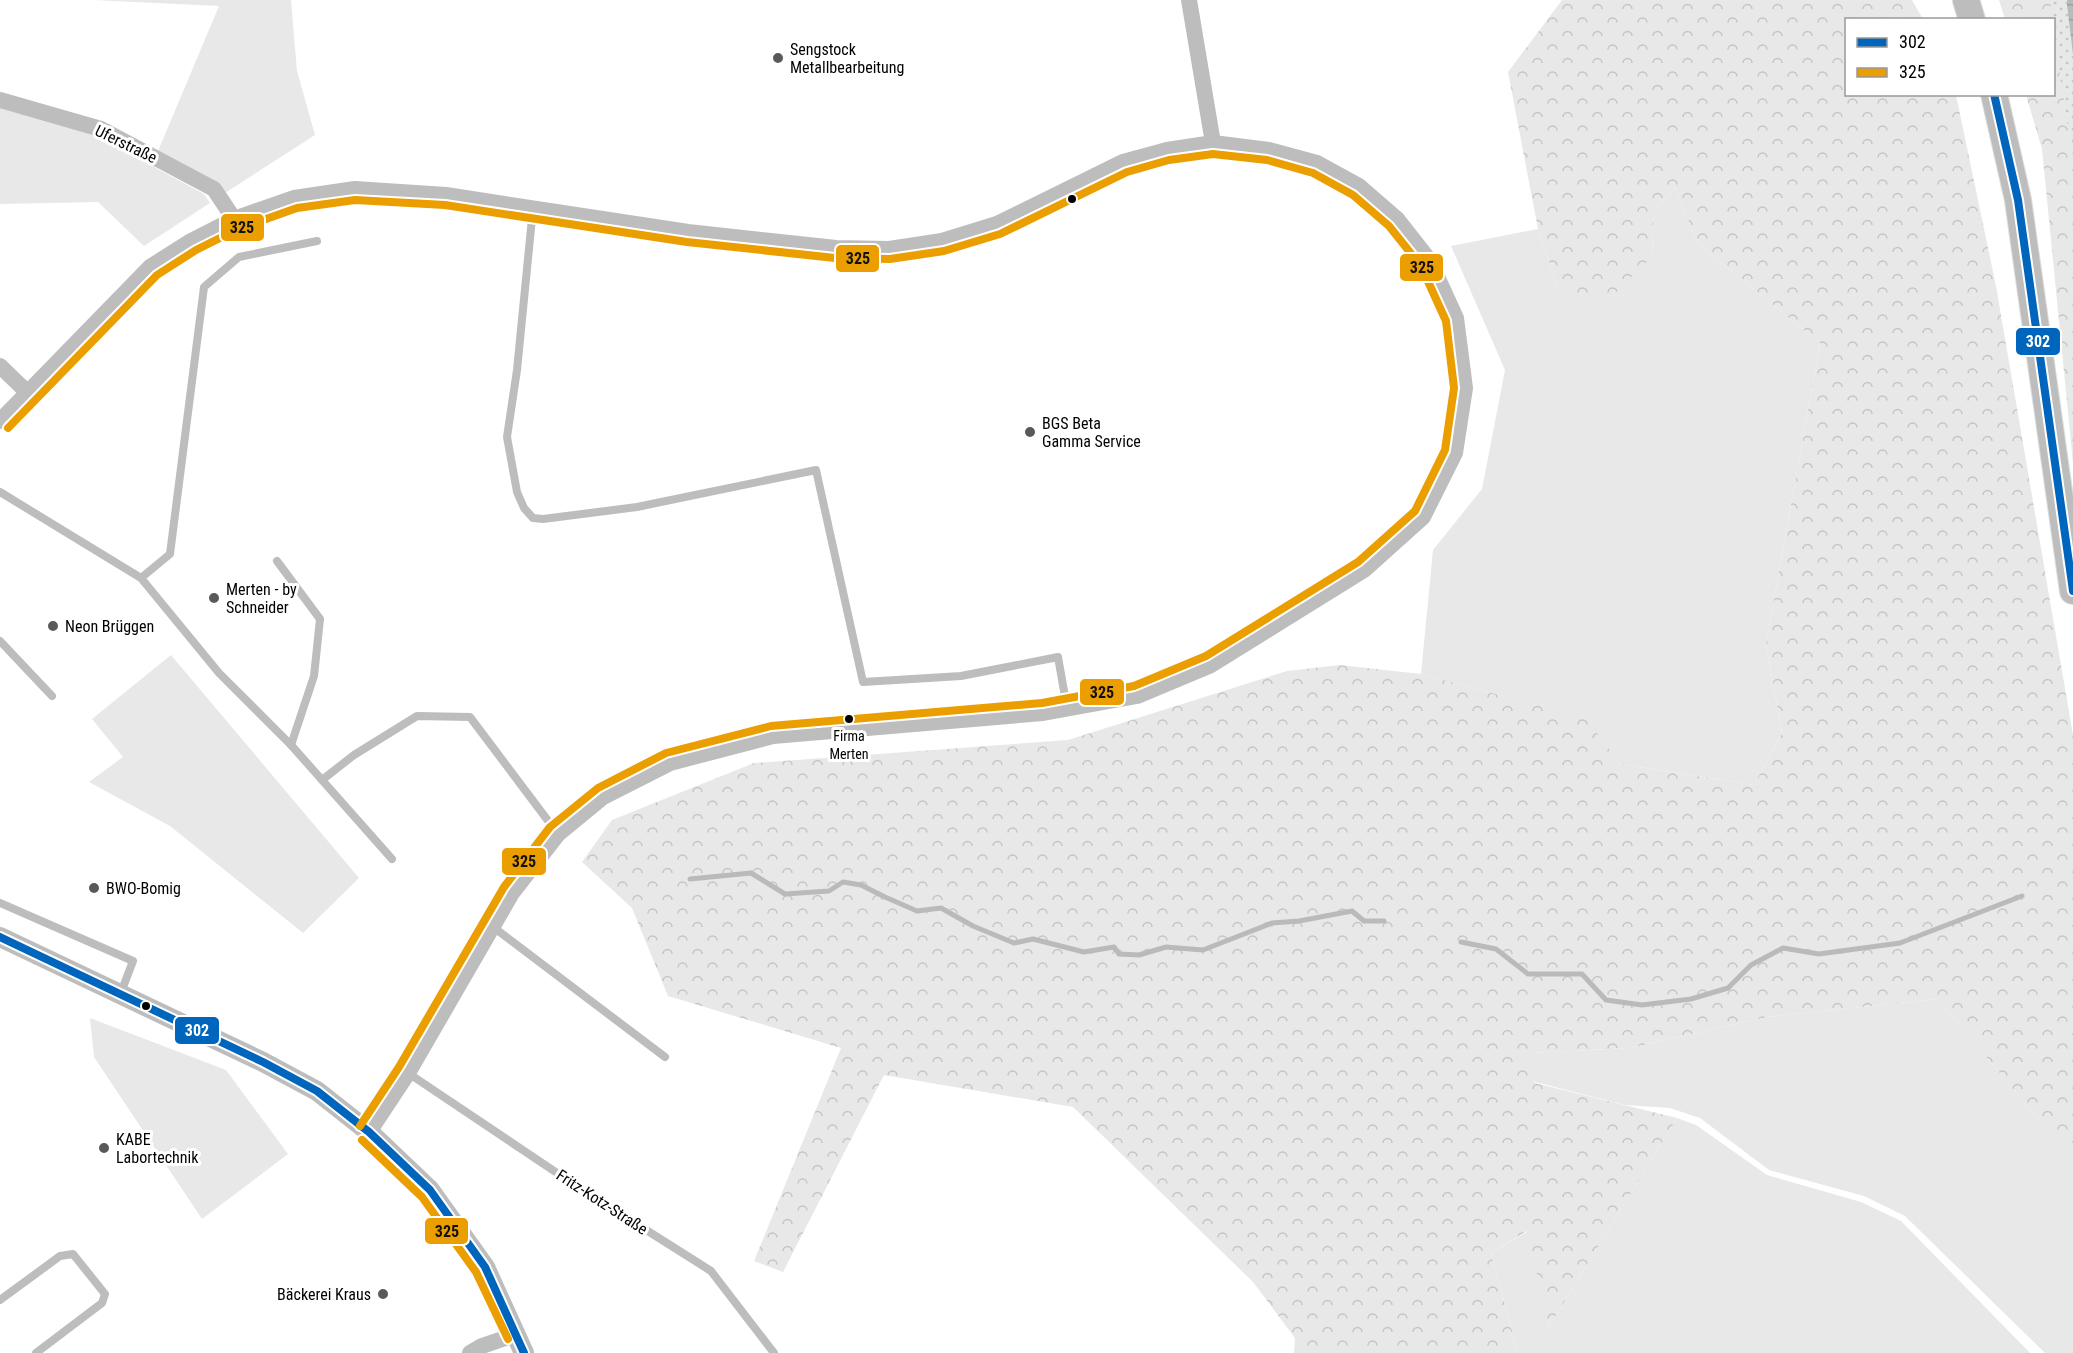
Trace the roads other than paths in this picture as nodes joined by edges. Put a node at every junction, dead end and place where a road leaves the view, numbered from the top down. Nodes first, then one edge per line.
1 (1189, 0) edge
2 (1966, 0) edge
3 (1971, 18) edge
4 (1994, 96) edge
5 (0, 100) edge
6 (1213, 143) junction
7 (533, 207) junction
8 (234, 219) junction
9 (317, 242) dead end
10 (0, 366) edge
11 (27, 392) junction
12 (0, 421) edge
13 (0, 492) edge
14 (278, 561) dead end
15 (141, 578) junction
16 (2072, 580) edge
17 (0, 641) edge
18 (52, 696) dead end
19 (1067, 708) junction
20 (291, 745) junction
21 (322, 780) junction
22 (558, 834) junction
23 (392, 859) dead end
24 (0, 903) edge
25 (493, 927) junction
26 (0, 937) edge
27 (120, 994) junction
28 (665, 1057) dead end
29 (408, 1073) junction
30 (369, 1132) junction
31 (0, 1300) edge
32 (517, 1334) junction
33 (36, 1353) edge
34 (470, 1353) edge
35 (524, 1353) edge
36 (774, 1353) edge

1 - 6 street
2 - 3 main road
4 - 16 main road
5 - 8 street, Uferstraße
6 - 7 street
6 - 19 street
7 - 8 street
7 - 19 lane
8 - 11 street
9 - 15 lane
10 - 11 street
11 - 12 street
13 - 15 lane
14 - 20 lane
15 - 20 lane
17 - 18 lane
19 - 22 street
20 - 21 lane
21 - 22 lane
21 - 23 lane
22 - 25 street
24 - 27 lane
25 - 28 lane
25 - 29 street
26 - 27 street
27 - 30 street
29 - 30 street
29 - 36 lane, Fritz-Kotz-Straße
30 - 32 street
31 - 33 lane
32 - 34 street
32 - 35 street

